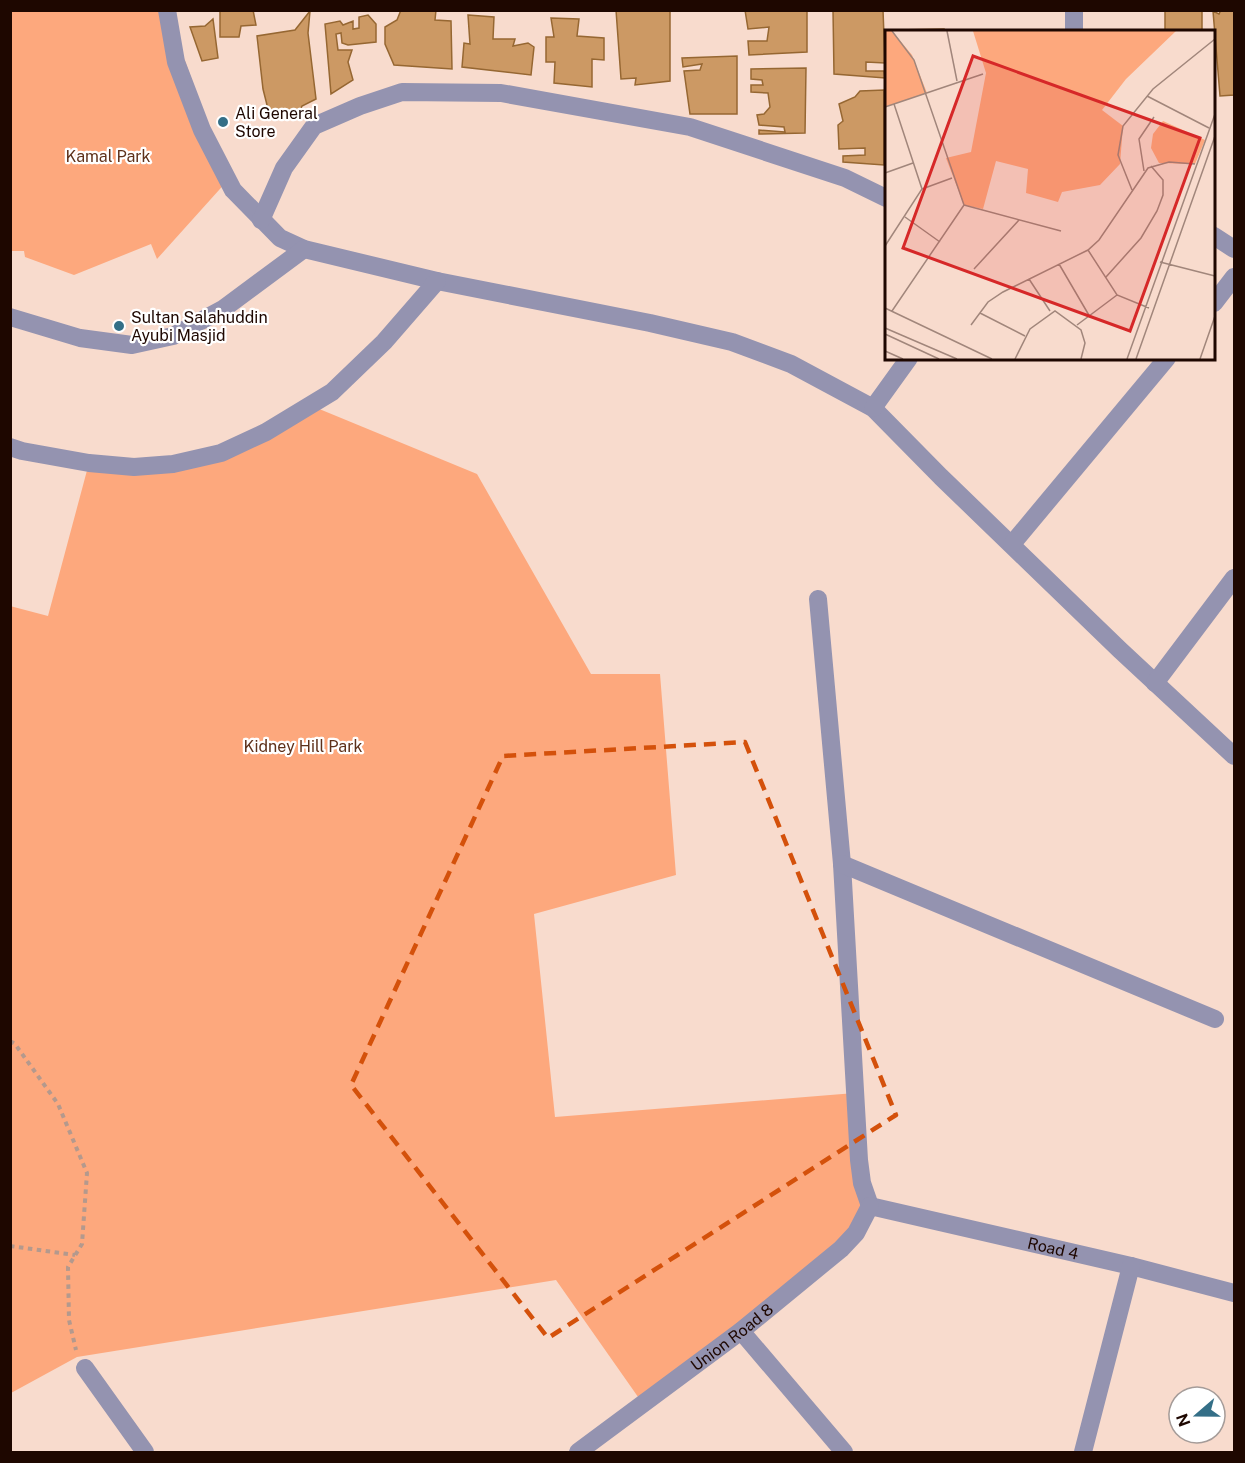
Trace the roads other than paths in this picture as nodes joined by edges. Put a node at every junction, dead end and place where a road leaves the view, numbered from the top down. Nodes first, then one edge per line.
1 (167, 10) edge
2 (1074, 10) edge
3 (1074, 30) edge
4 (885, 198) edge
5 (261, 220) junction
6 (1215, 237) edge
7 (304, 249) junction
8 (1234, 249) edge
9 (1234, 278) edge
10 (437, 281) junction
11 (1215, 302) edge
12 (10, 317) edge
13 (908, 360) edge
14 (1165, 360) edge
15 (873, 408) junction
16 (10, 447) edge
17 (1012, 544) junction
18 (1234, 578) edge
19 (818, 599) dead end
20 (1155, 683) junction
21 (1234, 756) edge
22 (842, 864) junction
23 (1215, 1019) dead end
24 (870, 1206) junction
25 (1131, 1266) junction
26 (1234, 1293) edge
27 (741, 1331) junction
28 (85, 1368) road end
29 (145, 1452) edge
30 (578, 1452) edge
31 (844, 1452) edge
32 (1083, 1452) edge

1 - 5 street
2 - 3 street
4 - 5 street
5 - 7 street
6 - 8 street
7 - 10 street
7 - 12 street
9 - 11 street
10 - 15 street
10 - 16 street
13 - 15 street
14 - 17 street
15 - 17 street
17 - 20 street
18 - 20 street
19 - 22 street
20 - 21 street
22 - 23 street
22 - 24 street
24 - 25 street, Road 4
24 - 27 street, Union Road 8
25 - 26 street, Road 4
25 - 32 street
27 - 30 street, Union Road 8
27 - 31 street
28 - 29 street

